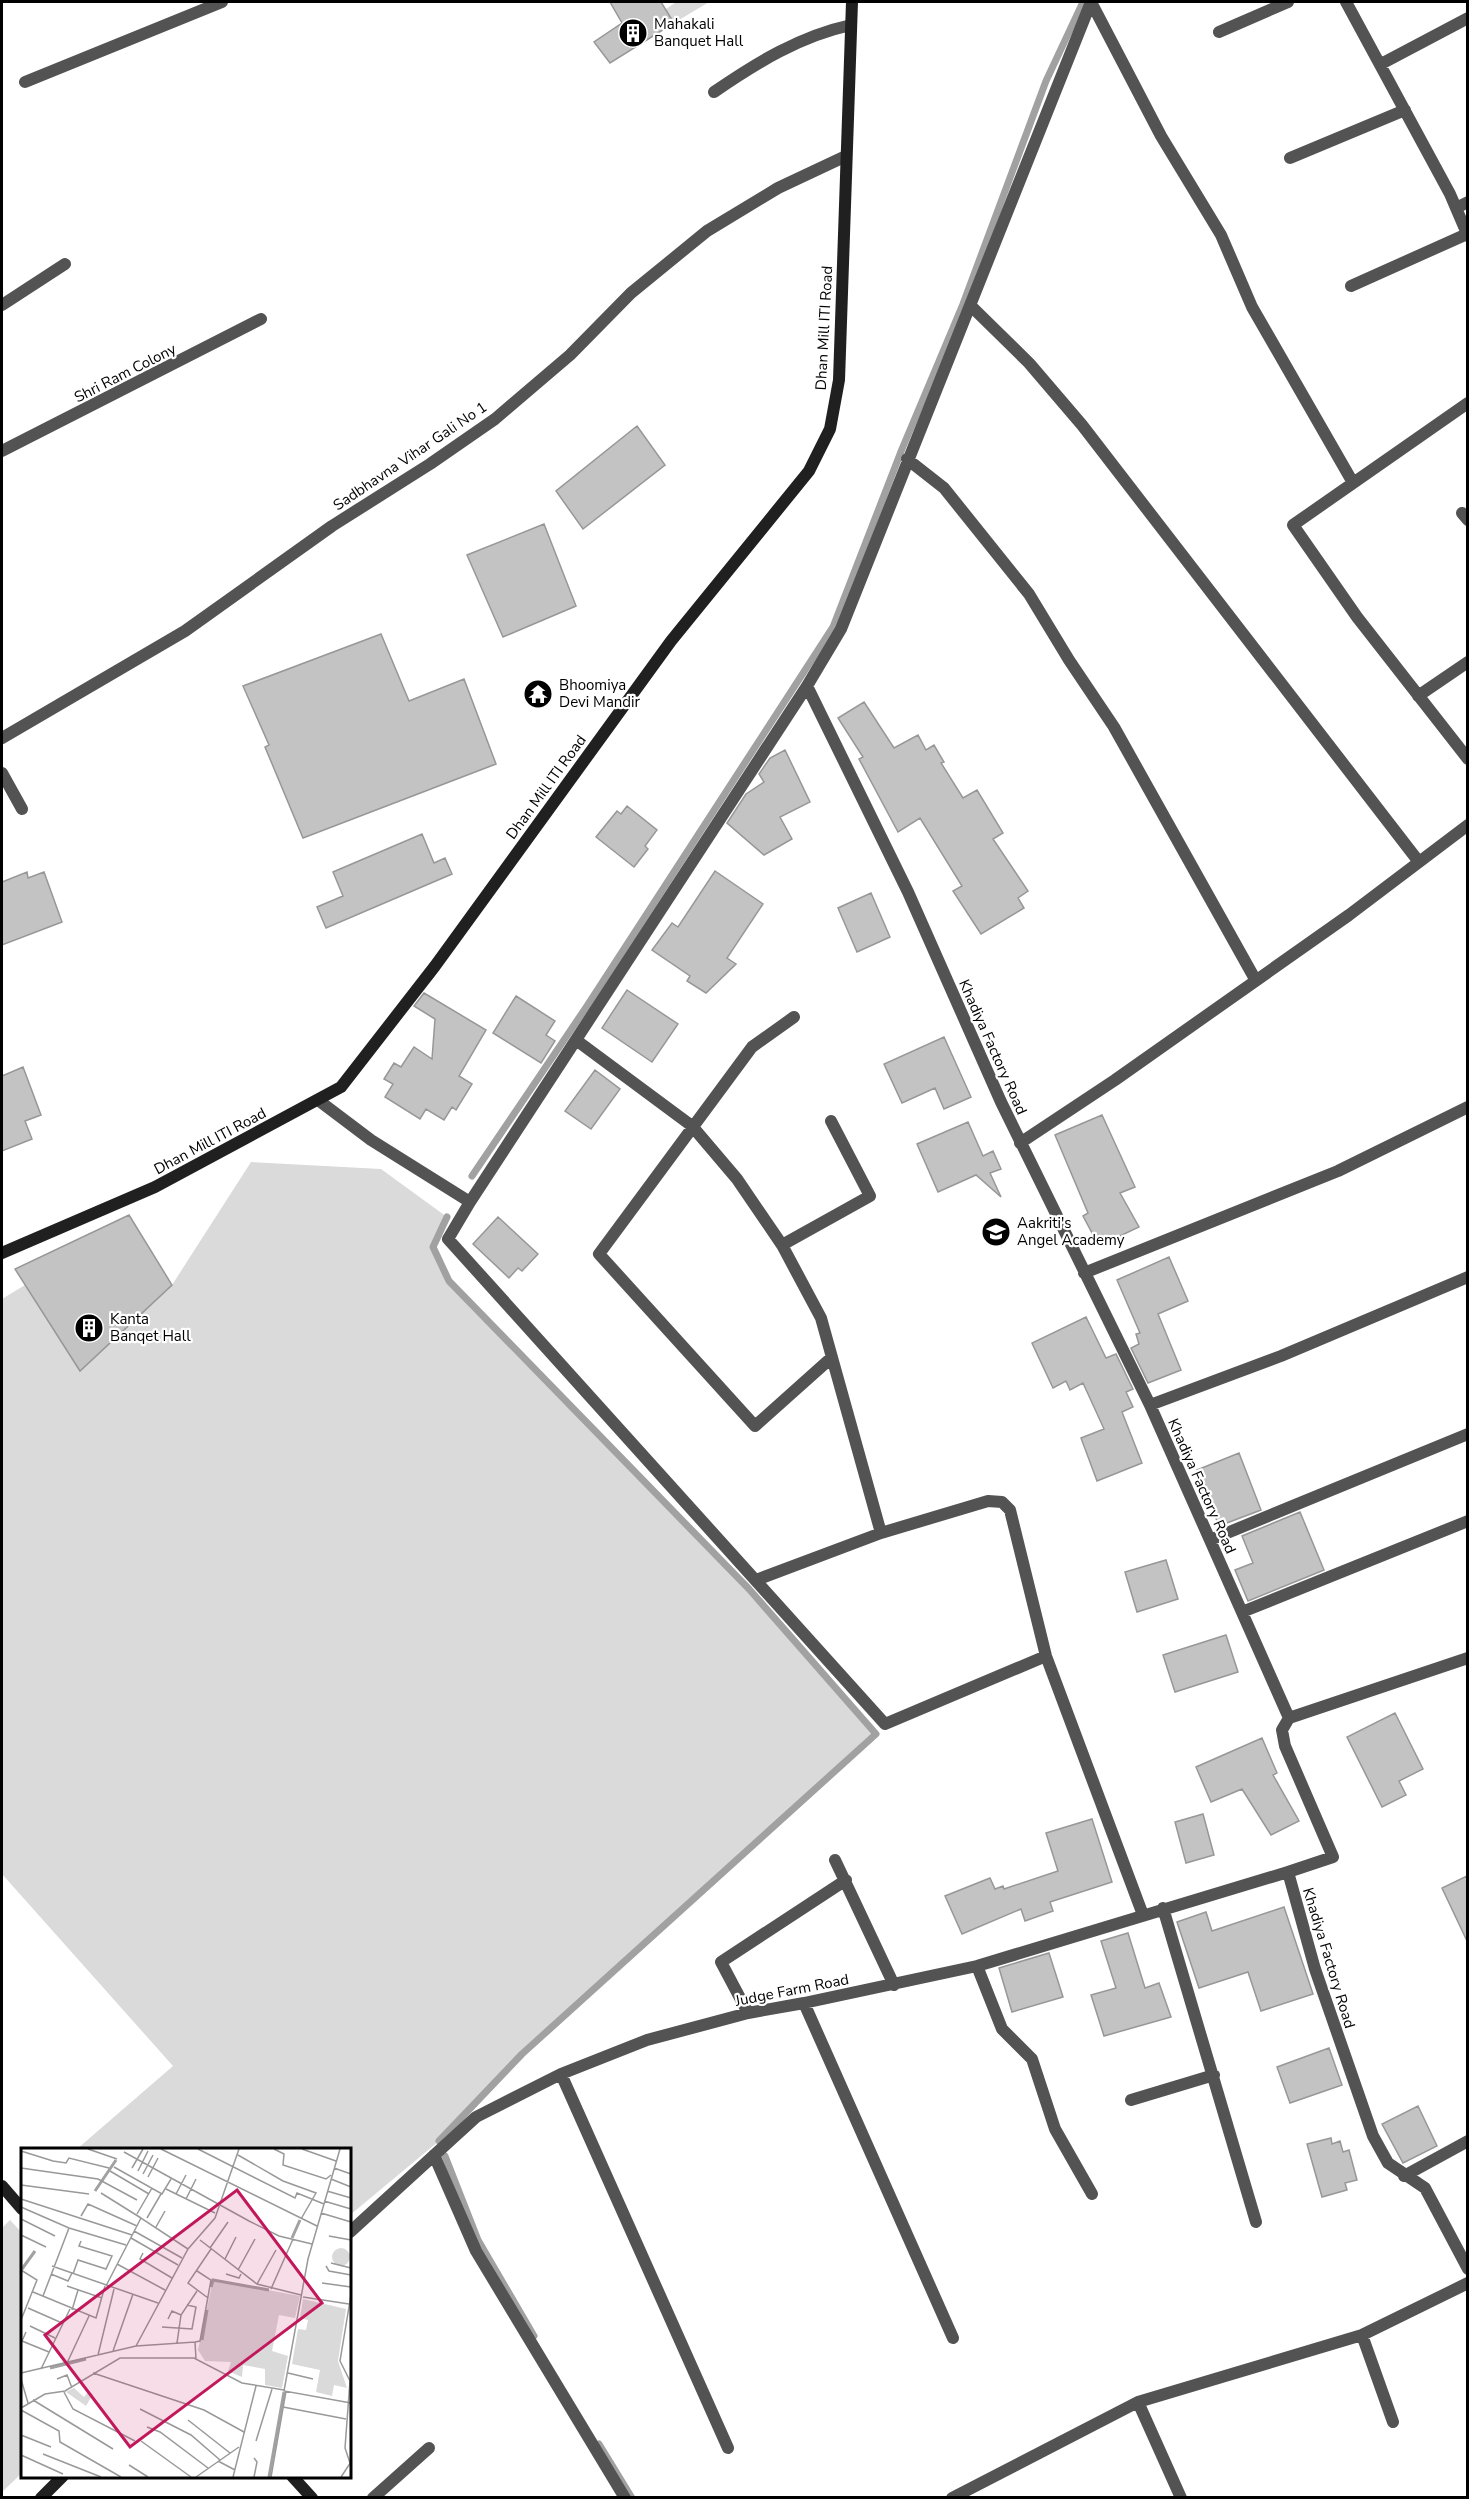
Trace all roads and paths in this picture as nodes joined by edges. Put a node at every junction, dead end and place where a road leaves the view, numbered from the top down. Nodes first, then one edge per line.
1 (222, 2) edge
2 (852, 2) edge
3 (1091, 2) edge
4 (1288, 2) edge
5 (1346, 2) edge
6 (1467, 18) edge
7 (851, 25) junction
8 (1219, 32) dead end
9 (1380, 64) junction
10 (26, 82) dead end
11 (714, 92) dead end
12 (1405, 110) junction
13 (846, 156) junction
14 (1290, 158) dead end
15 (1462, 205) edge
16 (1467, 235) edge
17 (65, 264) dead end
18 (1351, 286) dead end
19 (2, 305) edge
20 (972, 307) junction
21 (261, 319) dead end
22 (1467, 403) edge
23 (2, 451) edge
24 (907, 459) junction
25 (1352, 481) junction
26 (1467, 662) edge
27 (807, 686) junction
28 (1418, 696) junction
29 (2, 738) edge
30 (1467, 759) edge
31 (2, 773) edge
32 (22, 809) dead end
33 (1467, 825) edge
34 (1419, 862) junction
35 (1255, 980) junction
36 (794, 1017) dead end
37 (576, 1040) junction
38 (318, 1100) junction
39 (1467, 1107) edge
40 (831, 1121) dead end
41 (692, 1126) junction
42 (1020, 1143) junction
43 (470, 1202) junction
44 (782, 1245) junction
45 (2, 1252) edge
46 (1084, 1273) junction
47 (1467, 1277) edge
48 (830, 1359) junction
49 (1150, 1406) junction
50 (1467, 1434) edge
51 (1467, 1521) edge
52 (881, 1533) junction
53 (1210, 1540) junction
54 (756, 1580) junction
55 (1242, 1612) junction
56 (1046, 1656) junction
57 (1467, 1658) edge
58 (1289, 1718) junction
59 (835, 1860) dead end
60 (1288, 1872) junction
61 (846, 1881) junction
62 (1163, 1908) junction
63 (1143, 1915) junction
64 (977, 1966) junction
65 (894, 1985) junction
66 (804, 2003) junction
67 (748, 2013) junction
68 (561, 2074) junction
69 (1214, 2075) junction
70 (1131, 2100) dead end
71 (1467, 2141) edge
72 (434, 2155) junction
73 (1404, 2176) junction
74 (2, 2186) edge
75 (1092, 2194) dead end
76 (21, 2208) edge
77 (1256, 2223) dead end
78 (351, 2231) edge
79 (1467, 2269) edge
80 (1467, 2283) edge
81 (1362, 2335) junction
82 (953, 2338) dead end
83 (1138, 2402) junction
84 (1392, 2422) dead end
85 (429, 2448) dead end
86 (728, 2448) dead end
87 (61, 2478) edge
88 (294, 2478) edge
89 (41, 2498) edge
90 (312, 2498) edge
91 (373, 2498) edge
92 (625, 2498) edge
93 (952, 2498) edge
94 (1181, 2498) edge

1 - 10 street
2 - 7 street, Dhan Mill ITI Road
3 - 20 street
3 - 25 street
4 - 8 street
5 - 9 street
6 - 9 street
7 - 11 street
7 - 13 street, Dhan Mill ITI Road
9 - 12 street
12 - 14 street
12 - 15 street
13 - 29 street, Sadbhavna Vihar Gali No 1
13 - 38 street, Dhan Mill ITI Road
15 - 16 street
16 - 18 street
17 - 19 street
20 - 24 street
20 - 34 street
21 - 23 street, Shri Ram Colony
22 - 25 street
24 - 27 street
24 - 35 street
25 - 28 street
26 - 28 street
27 - 37 street
27 - 42 street, Khadiya Factory Road
28 - 30 street
31 - 32 street
33 - 34 street
34 - 35 street
35 - 42 street
36 - 41 street
37 - 41 street
37 - 43 street
38 - 43 street
38 - 45 street, Dhan Mill ITI Road
39 - 46 street
40 - 44 street
41 - 44 street
41 - 48 street
42 - 46 street, Khadiya Factory Road
43 - 54 street
44 - 48 street
46 - 49 street, Khadiya Factory Road
47 - 49 street
48 - 52 street
49 - 53 street, Khadiya Factory Road
50 - 53 street
51 - 55 street
52 - 54 street
52 - 56 street
53 - 55 street, Khadiya Factory Road
54 - 56 street
55 - 58 street, Khadiya Factory Road
56 - 63 street
57 - 58 street
58 - 60 street, Khadiya Factory Road
59 - 61 street
60 - 62 street, Judge Farm Road
60 - 73 street, Khadiya Factory Road
61 - 65 street
61 - 67 street
62 - 63 street, Judge Farm Road
62 - 69 street
63 - 64 street, Judge Farm Road
64 - 65 street, Judge Farm Road
64 - 75 street
65 - 66 street, Judge Farm Road
66 - 67 street, Judge Farm Road
66 - 82 street
67 - 68 street, Judge Farm Road
68 - 72 street, Judge Farm Road
68 - 86 street
69 - 70 street
69 - 77 street
71 - 73 street
72 - 78 street, Judge Farm Road
72 - 92 street
73 - 79 street, Khadiya Factory Road
74 - 76 street
80 - 81 street
81 - 83 street
81 - 84 street
83 - 93 street
83 - 94 street
85 - 91 street
87 - 89 street
88 - 90 street

